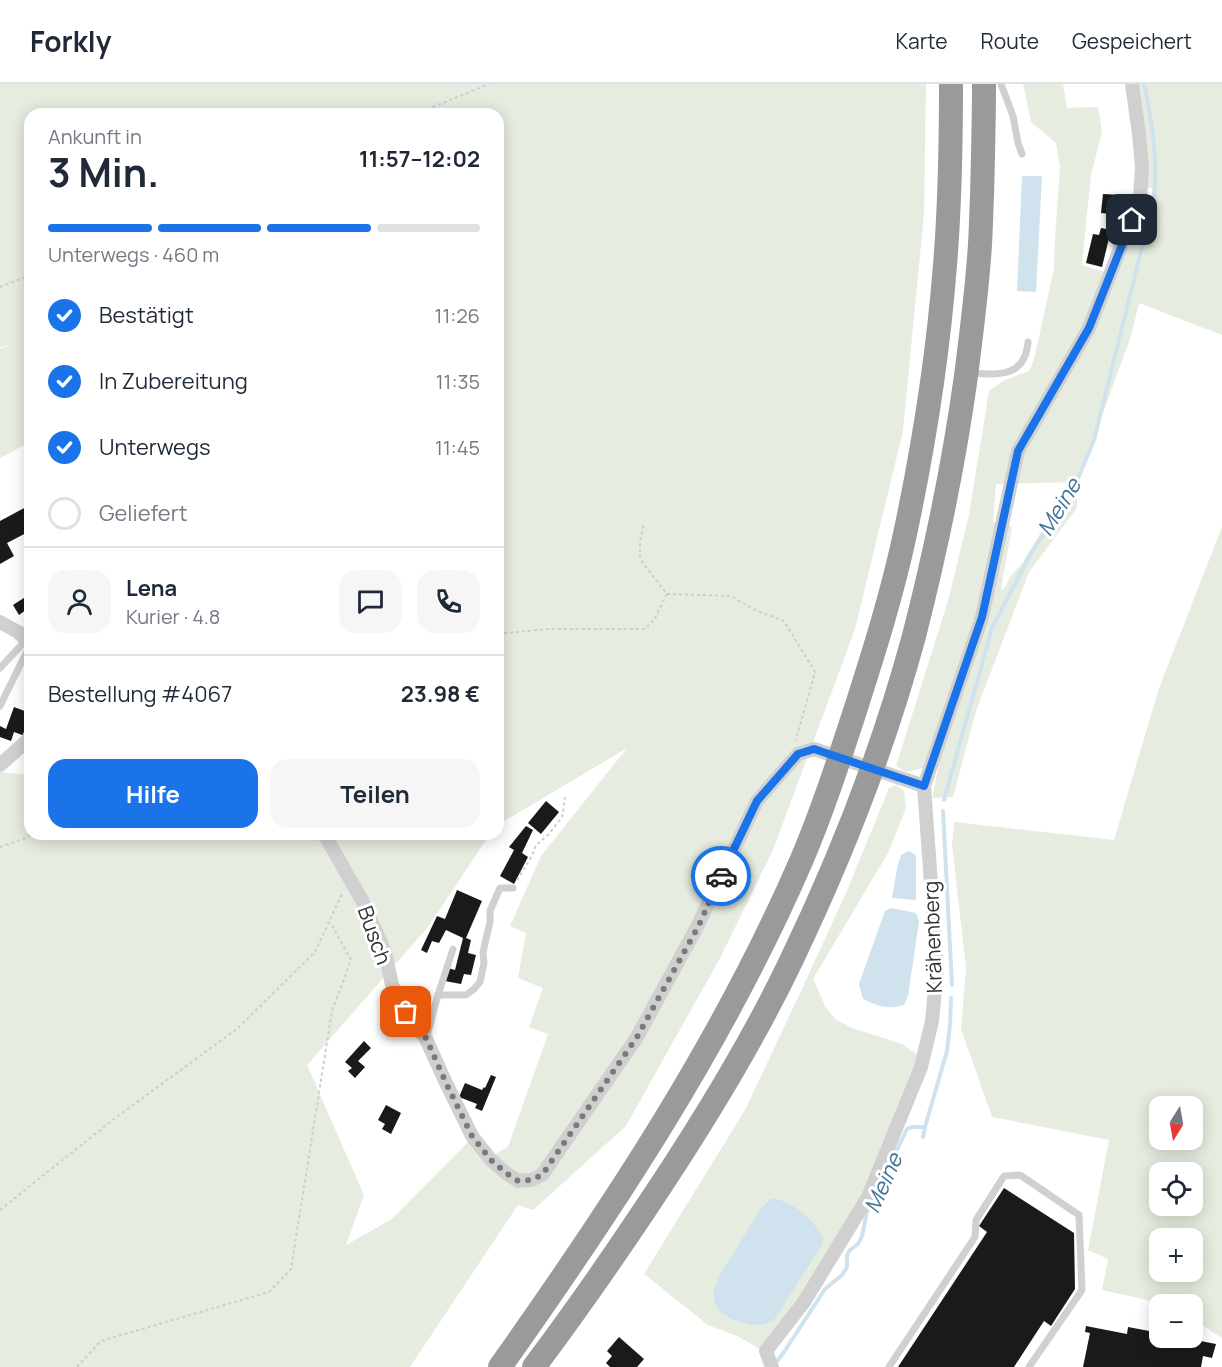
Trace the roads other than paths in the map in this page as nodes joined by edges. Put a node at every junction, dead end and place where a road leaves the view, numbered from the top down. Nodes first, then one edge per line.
1 (951, 84) edge
2 (984, 84) edge
3 (1001, 84) edge
4 (1132, 84) edge
5 (1022, 154) dead end
6 (1028, 342) dead end
7 (966, 373) junction
8 (0, 622) edge
9 (24, 637) edge
10 (24, 646) edge
11 (24, 652) edge
12 (0, 668) edge
13 (0, 706) edge
14 (24, 744) edge
15 (0, 765) edge
16 (924, 786) junction
17 (327, 840) edge
18 (513, 888) road end
19 (453, 949) dead end
20 (438, 995) junction
21 (426, 1038) junction
22 (500, 1367) edge
23 (534, 1367) edge
24 (772, 1367) edge
25 (888, 1367) edge
26 (1029, 1367) edge

1 - 22 highway
2 - 7 highway
3 - 5 lane
4 - 16 street
6 - 7 lane
7 - 23 highway
8 - 9 street
10 - 12 lane
11 - 13 lane
14 - 15 street
16 - 21 street, Busch
16 - 24 street, Krähenberg
17 - 21 street, Busch
18 - 20 lane
19 - 20 lane
20 - 21 lane
25 - 26 lane

